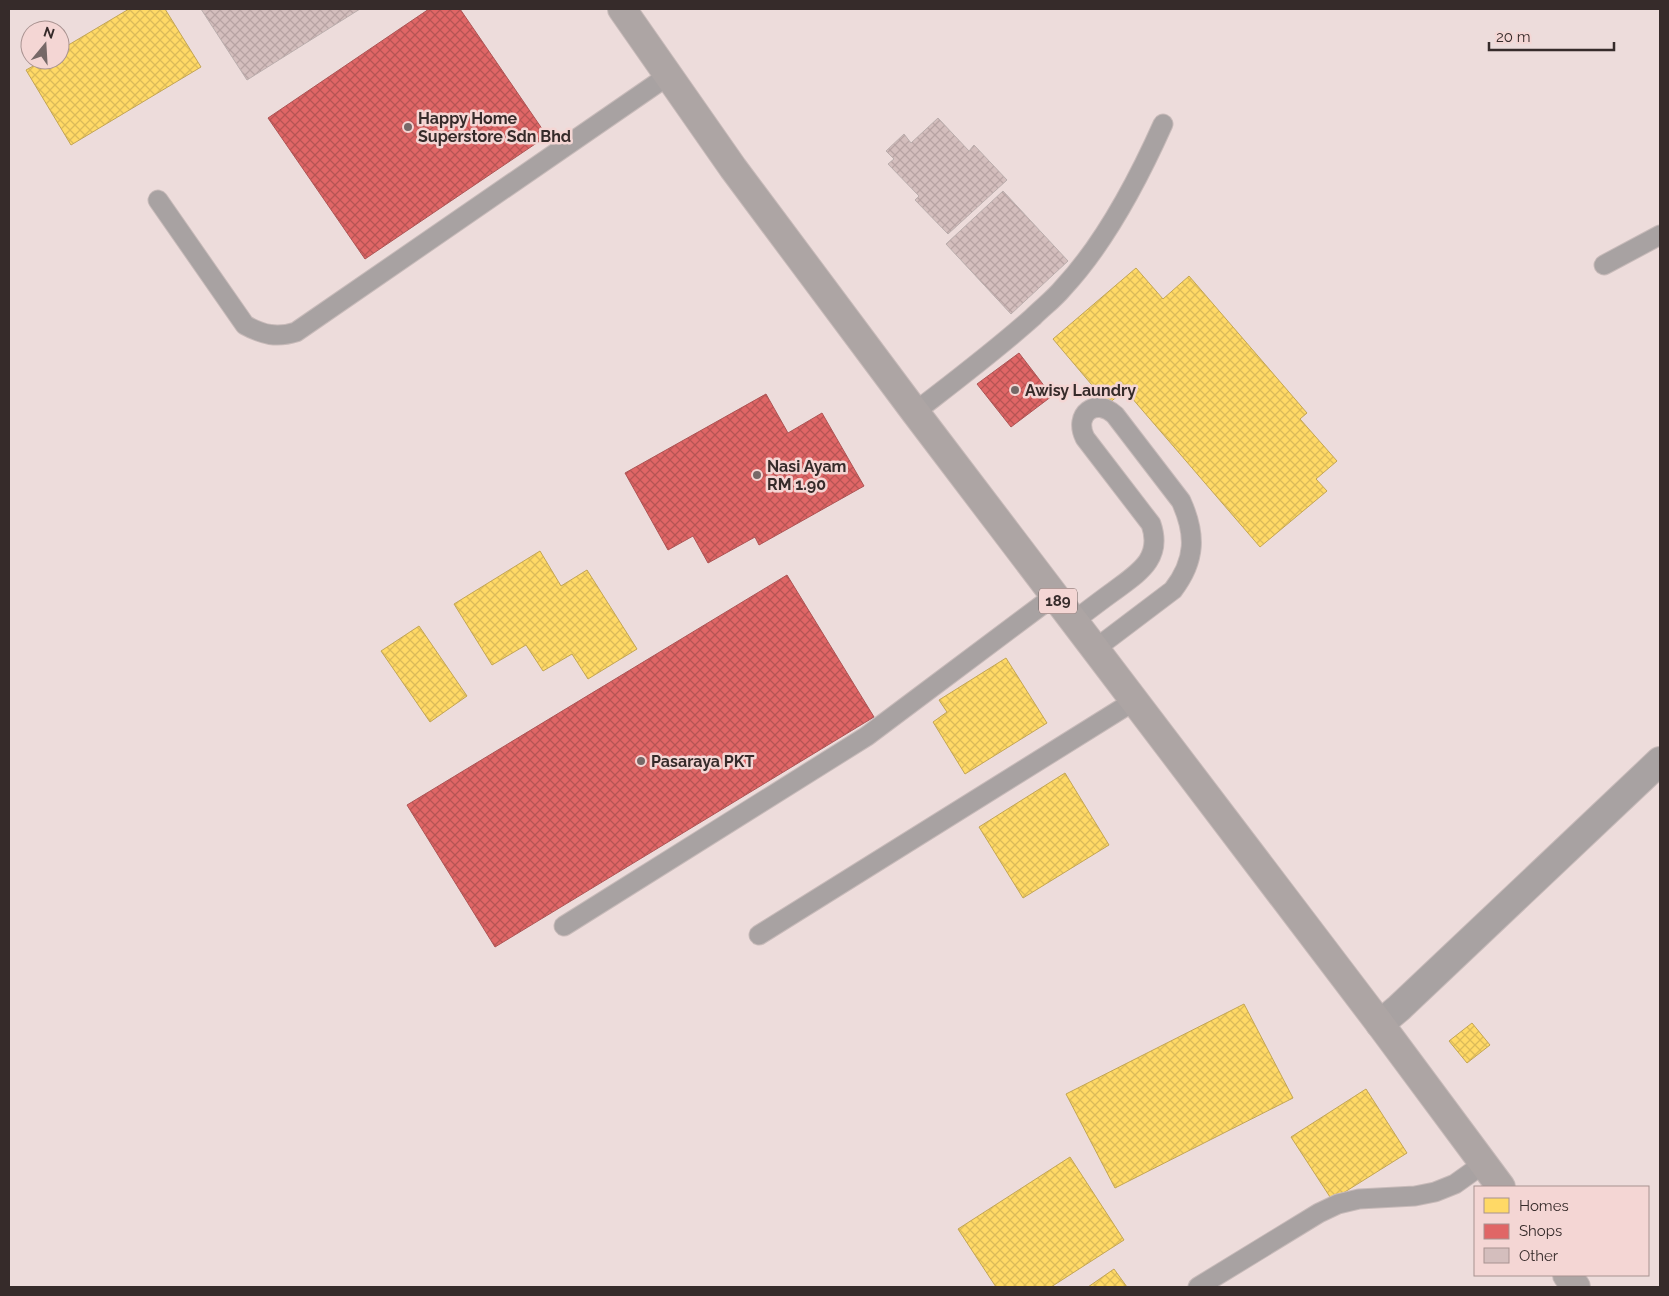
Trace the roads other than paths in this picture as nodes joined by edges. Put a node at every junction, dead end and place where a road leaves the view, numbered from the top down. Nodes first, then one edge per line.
1 (622, 9) edge
2 (669, 75) junction
3 (1163, 124) dead end
4 (158, 200) dead end
5 (1660, 235) edge
6 (1604, 265) dead end
7 (915, 412) junction
8 (1054, 596) junction
9 (1074, 621) junction
10 (1095, 649) junction
11 (1134, 701) junction
12 (1660, 761) edge
13 (564, 926) dead end
14 (759, 935) dead end
15 (1380, 1024) junction
16 (1483, 1164) junction
17 (1500, 1186) edge
18 (1567, 1276) edge
19 (1198, 1287) edge
20 (1576, 1287) edge

1 - 2 main road, 189
2 - 4 lane
2 - 7 main road, 189
3 - 7 lane
5 - 6 lane
7 - 8 main road, 189
8 - 9 main road, 189
8 - 13 lane
9 - 10 main road, 189
9 - 10 lane
10 - 11 main road, 189
11 - 14 lane
11 - 15 main road, 189
12 - 15 street
15 - 16 main road, 189
16 - 17 main road, 189
16 - 19 lane
18 - 20 main road

